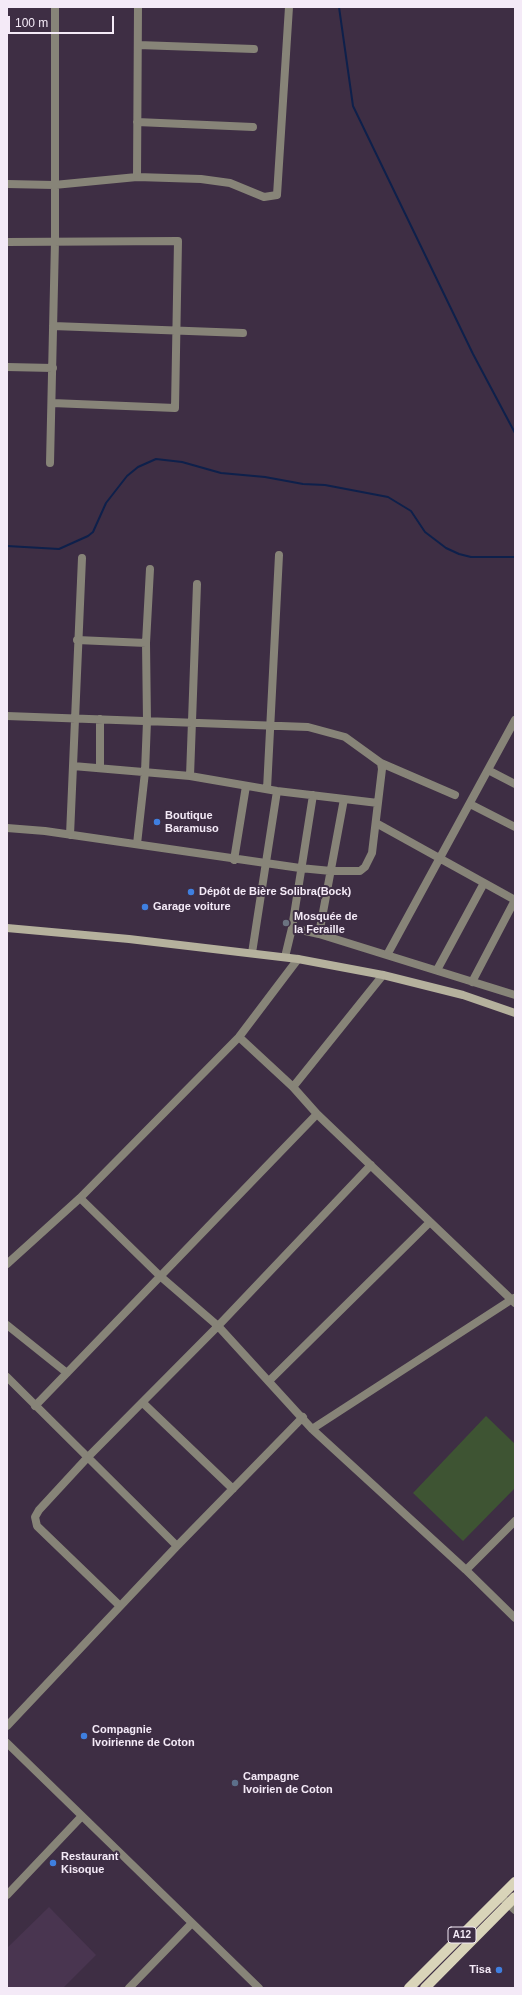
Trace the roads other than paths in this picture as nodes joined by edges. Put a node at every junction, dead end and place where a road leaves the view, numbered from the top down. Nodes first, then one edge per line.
1 (55, 7) edge
2 (138, 7) edge
3 (282, 7) edge
4 (289, 7) edge
5 (138, 45) junction
6 (254, 49) dead end
7 (138, 122) junction
8 (253, 127) dead end
9 (137, 178) junction
10 (7, 184) edge
11 (54, 185) junction
12 (54, 241) junction
13 (7, 242) edge
14 (54, 326) junction
15 (177, 332) junction
16 (243, 333) dead end
17 (7, 367) edge
18 (53, 368) junction
19 (52, 403) junction
20 (50, 463) dead end
21 (279, 554) dead end
22 (82, 558) dead end
23 (150, 569) dead end
24 (197, 584) dead end
25 (77, 640) junction
26 (146, 642) junction
27 (7, 716) edge
28 (74, 718) junction
29 (100, 719) junction
30 (515, 720) edge
31 (147, 721) junction
32 (193, 722) junction
33 (269, 724) junction
34 (381, 763) junction
35 (73, 766) junction
36 (100, 767) junction
37 (488, 770) junction
38 (145, 772) junction
39 (190, 776) junction
40 (515, 784) edge
41 (246, 786) junction
42 (267, 789) junction
43 (277, 791) junction
44 (455, 794) dead end
45 (313, 795) junction
46 (344, 799) junction
47 (378, 803) junction
48 (470, 804) junction
49 (376, 823) junction
50 (515, 827) edge
51 (7, 828) edge
52 (70, 835) junction
53 (138, 844) junction
54 (440, 859) junction
55 (234, 860) junction
56 (267, 863) junction
57 (300, 868) junction
58 (331, 871) junction
59 (484, 883) junction
60 (515, 900) edge
61 (7, 928) edge
62 (292, 928) junction
63 (319, 934) junction
64 (252, 953) junction
65 (387, 955) junction
66 (285, 957) junction
67 (298, 959) junction
68 (437, 970) junction
69 (383, 975) junction
70 (472, 982) junction
71 (515, 996) edge
72 (515, 1013) edge
73 (239, 1037) junction
74 (293, 1087) junction
75 (317, 1114) junction
76 (371, 1165) junction
77 (80, 1198) junction
78 (430, 1222) junction
79 (7, 1264) edge
80 (160, 1276) junction
81 (514, 1300) edge
82 (7, 1324) edge
83 (218, 1326) junction
84 (67, 1373) junction
85 (7, 1378) edge
86 (270, 1381) junction
87 (143, 1403) junction
88 (35, 1406) junction
89 (303, 1417) junction
90 (312, 1428) junction
91 (87, 1458) junction
92 (233, 1489) junction
93 (515, 1521) edge
94 (177, 1546) junction
95 (466, 1570) junction
96 (120, 1606) junction
97 (515, 1618) edge
98 (7, 1726) edge
99 (7, 1743) edge
100 (81, 1817) junction
101 (515, 1882) edge
102 (7, 1895) edge
103 (500, 1896) junction
104 (513, 1904) edge
105 (192, 1923) junction
106 (129, 1988) edge
107 (259, 1988) edge
108 (409, 1988) edge
109 (425, 1988) edge

1 - 11 street
2 - 5 street
3 - 4 street
4 - 9 street
5 - 6 street
5 - 7 street
7 - 8 street
7 - 9 street
9 - 11 street
10 - 11 street
11 - 12 street
12 - 13 street
12 - 14 street
12 - 15 street
14 - 15 street
14 - 18 street
15 - 16 street
15 - 19 street
17 - 18 street
18 - 19 street
19 - 20 street
21 - 33 street
22 - 25 street
23 - 26 street
24 - 32 street
25 - 26 street
25 - 28 street
26 - 31 street
27 - 28 street
28 - 29 street
28 - 35 street
29 - 31 street
29 - 36 street
30 - 37 street
31 - 32 street
31 - 38 street
32 - 33 street
32 - 39 street
33 - 34 street
33 - 42 street
34 - 44 street
34 - 47 street
35 - 36 street
35 - 52 street
36 - 38 street
37 - 40 street
37 - 48 street
38 - 39 street
38 - 53 street
39 - 41 street
41 - 42 street
41 - 55 street
42 - 43 street
43 - 45 street
43 - 56 street
45 - 46 street
45 - 57 street
46 - 47 street
46 - 58 street
47 - 49 street
48 - 50 street
48 - 54 street
49 - 54 street
49 - 58 street
51 - 52 street
52 - 53 street
53 - 55 street
54 - 59 street
54 - 65 street
55 - 56 street
56 - 57 street
56 - 64 street
57 - 58 street
57 - 62 street
58 - 63 street
59 - 60 street
59 - 68 street
60 - 70 street
61 - 64 street
62 - 63 street
62 - 66 street
63 - 65 street
64 - 66 street
65 - 68 street
66 - 67 street
67 - 69 street
67 - 73 street
68 - 70 street
69 - 72 street
69 - 74 street
70 - 71 street
73 - 74 street
73 - 77 street
74 - 75 street
75 - 76 street
75 - 80 street
76 - 78 street
76 - 83 street
77 - 79 street
77 - 80 street
78 - 81 street
78 - 86 street
80 - 83 street
80 - 84 street
81 - 90 street
82 - 84 street
83 - 86 street
83 - 87 street
84 - 88 street
85 - 88 street
86 - 89 street
87 - 91 street
87 - 92 street
88 - 91 street
89 - 90 street
89 - 92 street
90 - 95 street
91 - 94 street
91 - 96 street
92 - 94 street
93 - 95 street
94 - 96 street
95 - 97 street
96 - 98 street
99 - 100 street
100 - 102 street
100 - 105 street
101 - 103 main road, A12
103 - 104 street
103 - 108 main road, A12
104 - 109 main road, A12
105 - 106 street
105 - 107 street

